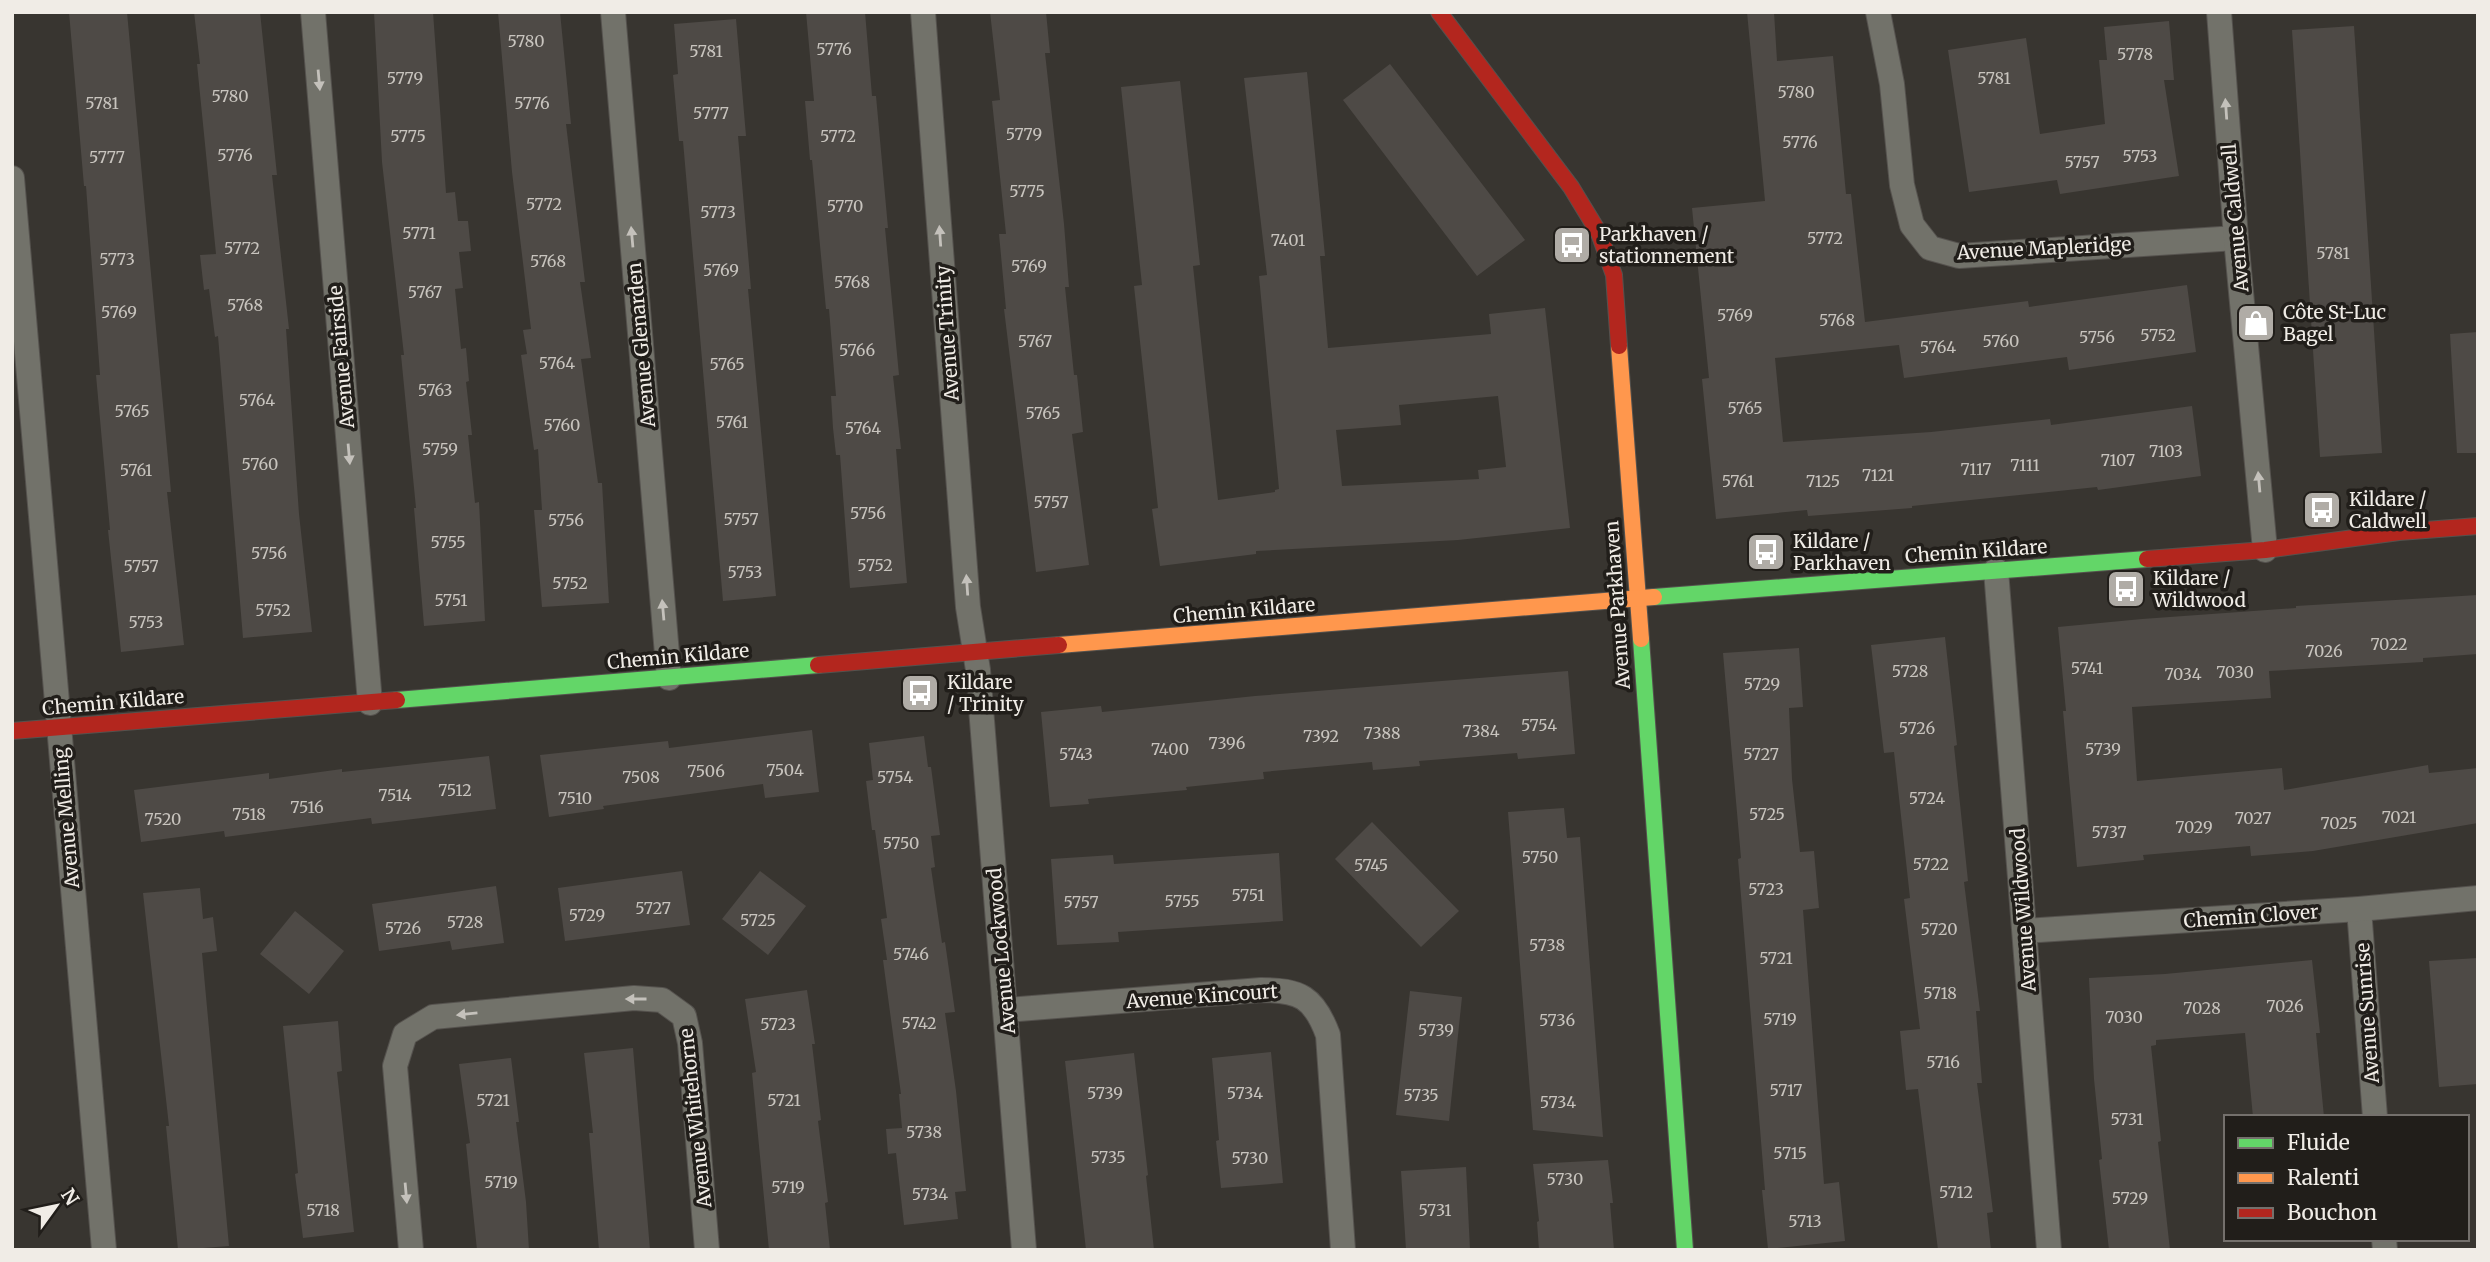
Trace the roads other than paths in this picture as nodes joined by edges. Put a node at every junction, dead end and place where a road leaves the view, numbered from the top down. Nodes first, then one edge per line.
1 (313, 12) edge
2 (613, 12) edge
3 (923, 12) edge
4 (1439, 12) edge
5 (1878, 12) edge
6 (2219, 12) edge
7 (12, 178) edge
8 (2236, 238) junction
9 (2478, 526) edge
10 (2265, 550) junction
11 (1996, 570) junction
12 (1638, 598) junction
13 (976, 653) junction
14 (669, 678) junction
15 (370, 703) junction
16 (58, 727) junction
17 (12, 731) edge
18 (2478, 898) edge
19 (2359, 909) junction
20 (2025, 931) junction
21 (1006, 1010) junction
22 (2375, 1115) edge
23 (104, 1250) edge
24 (411, 1250) edge
25 (708, 1250) edge
26 (1024, 1250) edge
27 (1343, 1250) edge
28 (1685, 1250) edge
29 (2049, 1250) edge

1 -> 15 street, Avenue Fairside
14 -> 2 street, Avenue Glenarden
13 -> 3 street, Avenue Trinity
4 - 12 street, Avenue Parkhaven
5 - 8 street, Avenue Mapleridge
8 -> 6 street, Avenue Caldwell
7 - 16 street, Avenue Melling
10 -> 8 street, Avenue Caldwell
9 - 10 street, Chemin Kildare
10 - 11 street, Chemin Kildare
11 - 12 street, Chemin Kildare
11 - 20 street, Avenue Wildwood
12 - 13 street, Chemin Kildare
12 - 28 street, Avenue Parkhaven
13 - 14 street, Chemin Kildare
13 - 21 street, Avenue Lockwood
14 - 15 street, Chemin Kildare
15 - 16 street, Chemin Kildare
16 - 17 street, Chemin Kildare
16 - 23 street, Avenue Melling
18 - 19 street, Chemin Clover
19 - 20 street, Chemin Clover
19 - 22 street, Avenue Sunrise
20 - 29 street, Avenue Wildwood
21 - 26 street, Avenue Lockwood
21 - 27 street, Avenue Kincourt
25 -> 24 street, Avenue Whitehorne

